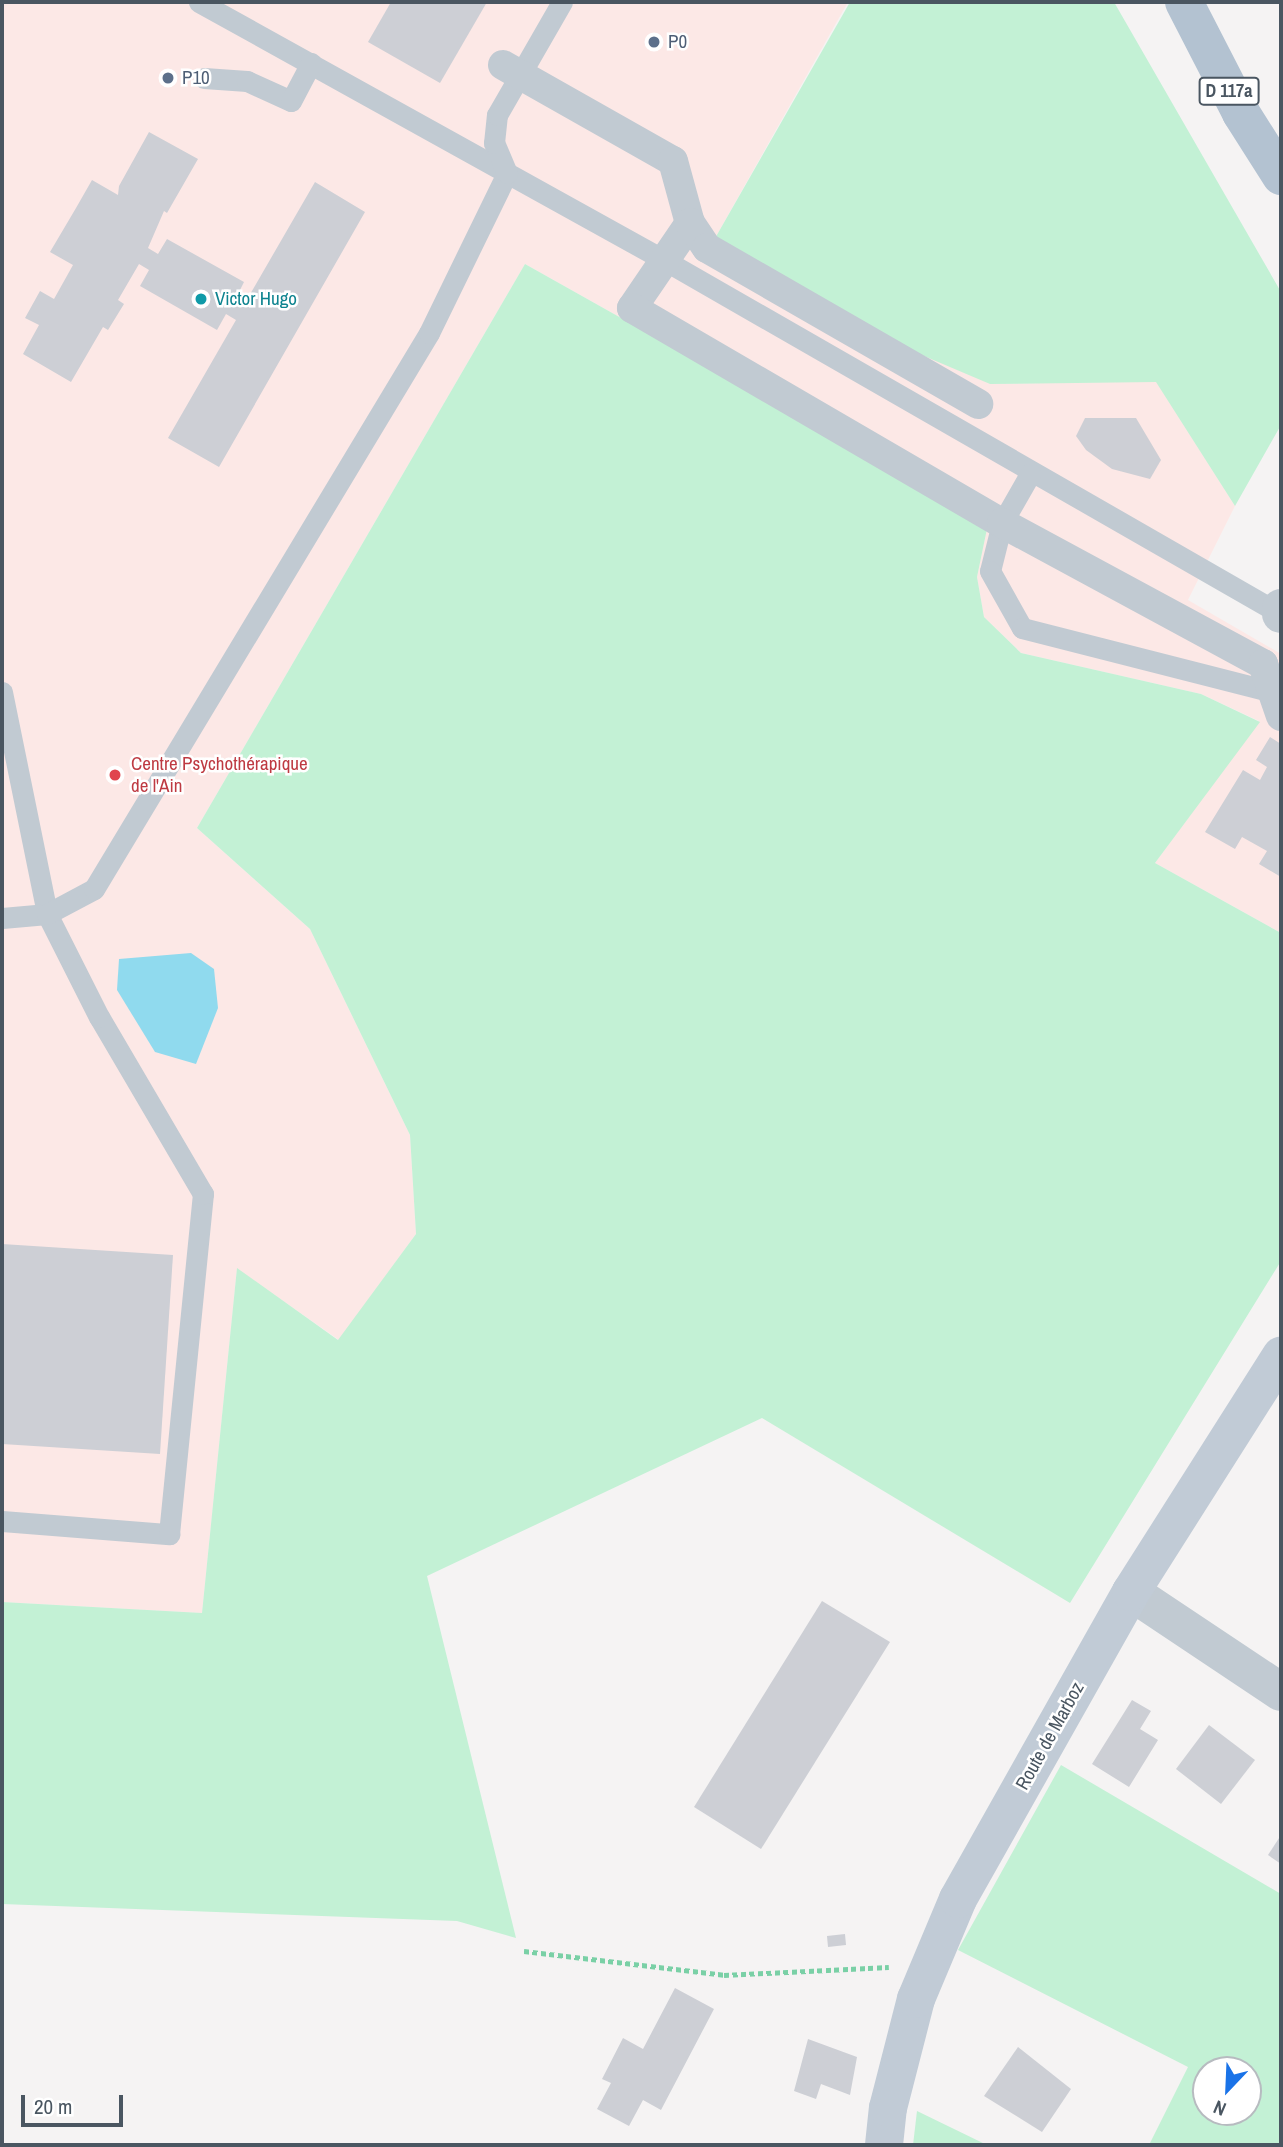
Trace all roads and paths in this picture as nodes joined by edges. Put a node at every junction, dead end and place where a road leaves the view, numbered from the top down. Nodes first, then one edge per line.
1 (200, 2) edge
2 (562, 2) edge
3 (1184, 2) edge
4 (311, 64) junction
5 (512, 69) junction
6 (204, 78) dead end
7 (507, 173) junction
8 (1281, 176) edge
9 (690, 223) junction
10 (664, 260) junction
11 (978, 404) dead end
12 (1030, 474) junction
13 (1002, 523) junction
14 (1280, 612) edge
15 (2, 692) edge
16 (1279, 701) edge
17 (47, 914) junction
18 (2, 918) edge
19 (1281, 1356) edge
20 (2, 1521) edge
21 (1131, 1592) junction
22 (1281, 1692) edge
23 (524, 1951) dead end
24 (929, 1965) junction
25 (884, 2145) edge

1 - 4 lane
2 - 5 lane
3 - 8 main road, D 117a
4 - 6 lane
4 - 7 lane
5 - 7 lane
5 - 9 street
7 - 10 lane
7 - 17 lane
9 - 10 street
9 - 11 street
10 - 12 lane
10 - 13 street
12 - 13 lane
12 - 14 lane
13 - 16 street
13 - 16 lane
15 - 17 lane
17 - 18 lane
17 - 20 lane
19 - 21 main road, Route de Marboz
21 - 22 street
21 - 24 main road, Route de Marboz
23 - 24 path
24 - 25 main road, Route de Marboz

